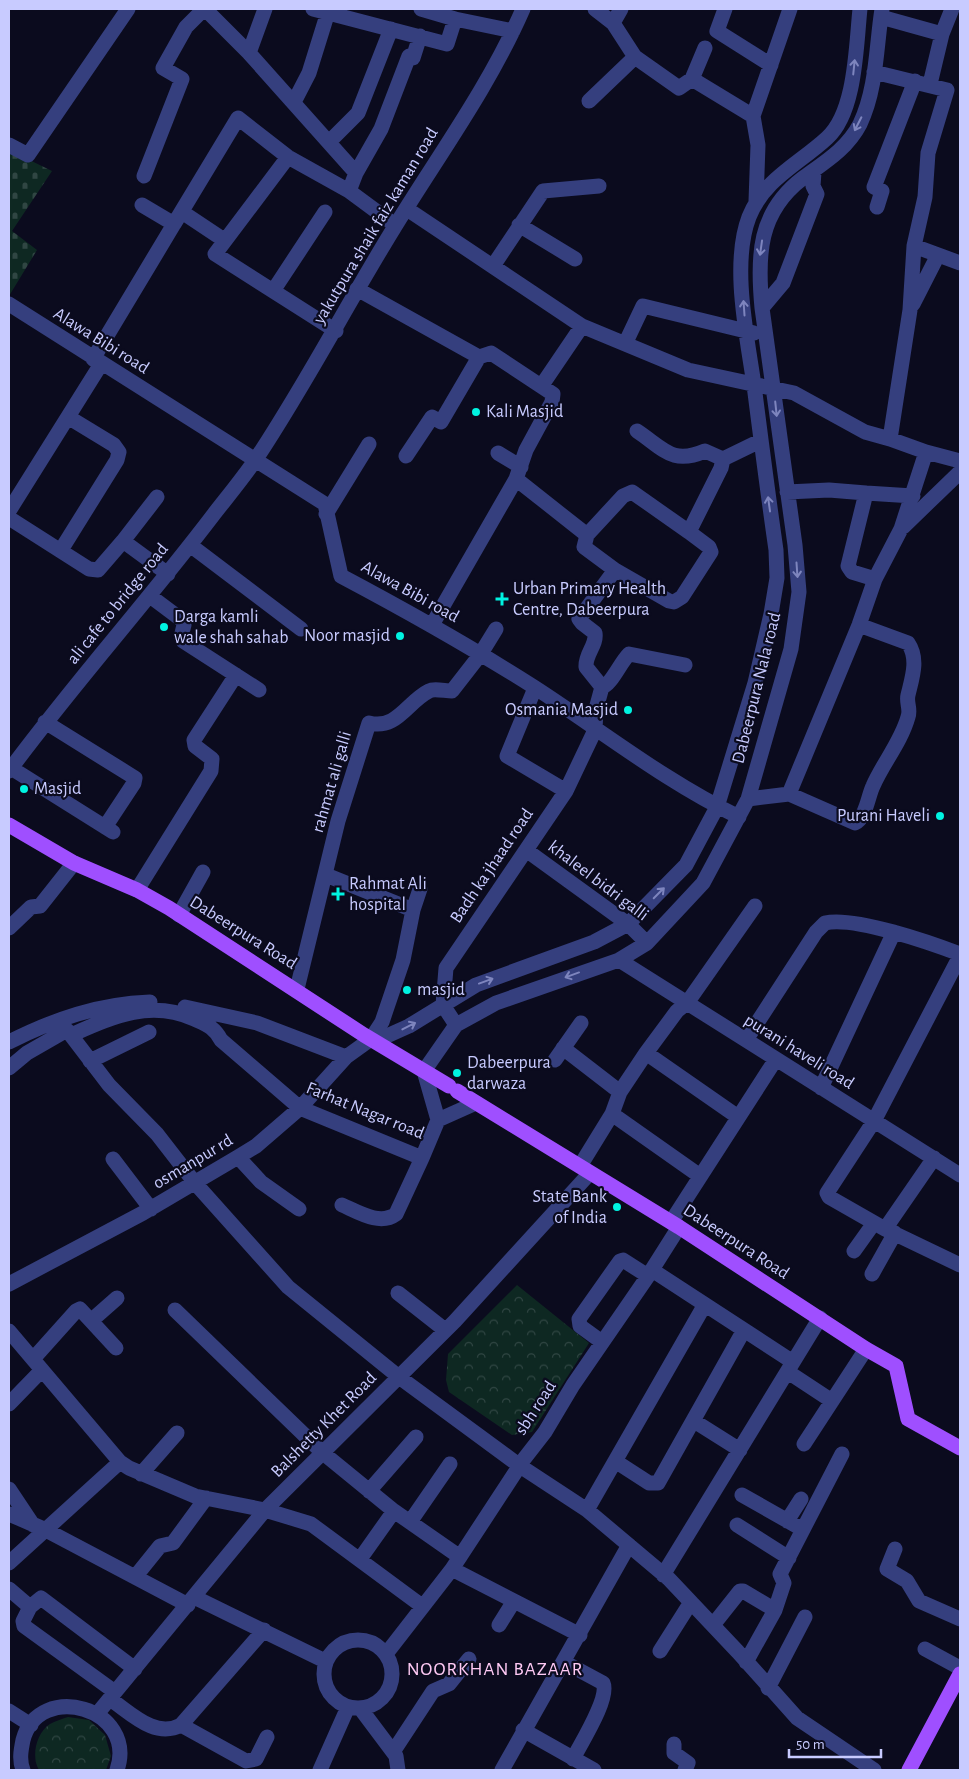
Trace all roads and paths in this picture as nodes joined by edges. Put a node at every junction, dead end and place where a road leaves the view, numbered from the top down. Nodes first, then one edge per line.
1 (128, 9) edge
2 (205, 9) edge
3 (265, 9) edge
4 (421, 9) edge
5 (523, 9) edge
6 (596, 9) edge
7 (621, 9) edge
8 (725, 9) edge
9 (860, 9) edge
10 (952, 9) edge
11 (320, 10) edge
12 (788, 10) edge
13 (881, 13) edge
14 (455, 19) junction
15 (613, 23) junction
16 (391, 29) junction
17 (513, 31) junction
18 (942, 34) junction
19 (420, 36) junction
20 (705, 48) dead end
21 (249, 53) junction
22 (635, 58) junction
23 (771, 64) junction
24 (874, 72) junction
25 (692, 79) junction
26 (922, 83) junction
27 (851, 91) junction
28 (869, 97) junction
29 (588, 101) dead end
30 (294, 102) junction
31 (754, 116) junction
32 (329, 142) junction
33 (9, 145) edge
34 (288, 158) junction
35 (794, 162) junction
36 (356, 172) junction
37 (809, 174) junction
38 (144, 176) dead end
39 (599, 186) dead end
40 (349, 191) junction
41 (756, 201) junction
42 (142, 205) dead end
43 (877, 207) dead end
44 (408, 209) junction
45 (325, 212) dead end
46 (178, 218) junction
47 (395, 225) junction
48 (519, 225) junction
49 (224, 240) junction
50 (914, 246) junction
51 (938, 255) junction
52 (575, 259) dead end
53 (960, 263) edge
54 (493, 266) junction
55 (357, 289) junction
56 (273, 291) junction
57 (9, 304) edge
58 (762, 308) junction
59 (910, 310) junction
60 (582, 326) junction
61 (336, 331) junction
62 (746, 332) junction
63 (765, 335) junction
64 (625, 344) junction
65 (479, 357) junction
66 (97, 362) junction
67 (542, 385) junction
68 (754, 385) junction
69 (774, 388) junction
70 (68, 417) junction
71 (637, 431) dead end
72 (890, 439) junction
73 (760, 441) junction
74 (369, 444) dead end
75 (926, 452) junction
76 (498, 454) dead end
77 (406, 456) dead end
78 (255, 459) junction
79 (723, 459) junction
80 (960, 461) edge
81 (960, 472) edge
82 (519, 473) junction
83 (788, 492) junction
84 (866, 493) junction
85 (913, 496) junction
86 (157, 497) dead end
87 (9, 511) edge
88 (326, 514) junction
89 (9, 518) edge
90 (901, 529) junction
91 (690, 532) junction
92 (587, 535) junction
93 (124, 540) junction
94 (190, 545) junction
95 (61, 550) junction
96 (615, 570) junction
97 (168, 574) junction
98 (875, 579) junction
99 (150, 596) junction
100 (771, 614) junction
101 (796, 618) junction
102 (432, 625) junction
103 (859, 625) junction
104 (301, 629) dead end
105 (496, 629) dead end
106 (480, 655) junction
107 (685, 665) dead end
108 (236, 675) junction
109 (602, 687) junction
110 (535, 688) junction
111 (259, 690) dead end
112 (45, 722) junction
113 (595, 730) junction
114 (10, 769) edge
115 (566, 791) junction
116 (788, 794) junction
117 (748, 799) junction
118 (717, 807) junction
119 (739, 817) junction
120 (9, 825) edge
121 (526, 850) junction
122 (74, 863) junction
123 (203, 872) dead end
124 (326, 875) junction
125 (420, 889) dead end
126 (137, 890) junction
127 (755, 906) dead end
128 (414, 910) junction
129 (179, 915) junction
130 (628, 924) junction
131 (9, 928) edge
132 (894, 932) junction
133 (647, 944) junction
134 (960, 955) edge
135 (619, 960) junction
136 (297, 989) junction
137 (687, 1003) junction
138 (443, 1005) junction
139 (581, 1024) dead end
140 (456, 1025) junction
141 (149, 1032) dead end
142 (71, 1035) junction
143 (371, 1039) junction
144 (746, 1040) junction
145 (9, 1042) edge
146 (646, 1053) junction
147 (346, 1056) junction
148 (776, 1059) junction
149 (90, 1061) junction
150 (9, 1068) edge
151 (424, 1071) junction
152 (821, 1088) junction
153 (620, 1092) junction
154 (476, 1103) junction
155 (300, 1108) junction
156 (612, 1114) junction
157 (738, 1117) junction
158 (438, 1120) junction
159 (874, 1121) junction
160 (238, 1157) junction
161 (422, 1158) junction
162 (934, 1158) junction
163 (113, 1159) dead end
164 (585, 1169) junction
165 (960, 1175) edge
166 (700, 1176) junction
167 (195, 1183) junction
168 (342, 1206) dead end
169 (151, 1208) junction
170 (299, 1209) dead end
171 (675, 1225) junction
172 (885, 1228) junction
173 (854, 1251) dead end
174 (960, 1265) edge
175 (650, 1273) junction
176 (872, 1274) dead end
177 (9, 1284) edge
178 (398, 1293) dead end
179 (117, 1298) dead end
180 (704, 1306) junction
181 (175, 1310) dead end
182 (820, 1318) junction
183 (92, 1320) junction
184 (445, 1330) junction
185 (744, 1330) junction
186 (9, 1331) edge
187 (602, 1342) junction
188 (116, 1348) dead end
189 (866, 1349) junction
190 (38, 1365) junction
191 (790, 1367) junction
192 (399, 1377) junction
193 (832, 1400) junction
194 (9, 1404) edge
195 (694, 1421) junction
196 (178, 1433) dead end
197 (416, 1437) dead end
198 (804, 1444) dead end
199 (960, 1448) edge
200 (740, 1450) junction
201 (323, 1453) junction
202 (842, 1454) dead end
203 (120, 1462) junction
204 (615, 1462) junction
205 (450, 1464) dead end
206 (520, 1466) junction
207 (142, 1474) junction
208 (9, 1489) edge
209 (369, 1491) junction
210 (742, 1494) dead end
211 (206, 1498) junction
212 (801, 1499) dead end
213 (265, 1510) junction
214 (587, 1510) junction
215 (394, 1511) junction
216 (9, 1514) edge
217 (787, 1521) junction
218 (410, 1522) junction
219 (737, 1525) dead end
220 (40, 1528) junction
221 (802, 1529) junction
222 (629, 1545) junction
223 (895, 1549) dead end
224 (360, 1558) junction
225 (789, 1558) junction
226 (9, 1563) edge
227 (456, 1563) junction
228 (663, 1575) junction
229 (135, 1577) junction
230 (9, 1589) edge
231 (191, 1601) junction
232 (514, 1601) junction
233 (690, 1602) junction
234 (30, 1606) junction
235 (422, 1606) junction
236 (774, 1610) junction
237 (806, 1618) dead end
238 (960, 1618) edge
239 (499, 1625) dead end
240 (713, 1625) junction
241 (264, 1630) junction
242 (580, 1635) junction
243 (925, 1649) dead end
244 (660, 1651) dead end
245 (386, 1654) junction
246 (469, 1659) dead end
247 (325, 1661) junction
248 (564, 1662) junction
249 (746, 1662) junction
250 (960, 1668) edge
251 (134, 1669) junction
252 (960, 1674) edge
253 (768, 1688) junction
254 (113, 1696) junction
255 (354, 1708) junction
256 (9, 1711) edge
257 (97, 1714) junction
258 (31, 1725) junction
259 (181, 1725) junction
260 (523, 1730) junction
261 (267, 1737) dead end
262 (674, 1744) dead end
263 (393, 1752) junction
264 (573, 1759) junction
265 (23, 1770) edge
266 (117, 1770) edge
267 (320, 1770) edge
268 (398, 1770) edge
269 (502, 1770) edge
270 (594, 1770) edge
271 (686, 1770) edge
272 (874, 1770) edge
273 (909, 1770) edge

1 - 33 street
2 - 21 street
2 - 38 street
3 - 21 street
4 - 14 street
5 - 17 street, yakutpura shaik faiz kaman road
6 - 15 street
7 - 15 street
8 - 23 street
27 -> 9 street, Dabeerpura Nala road
10 - 18 street
11 - 16 street
11 - 30 street
12 - 23 street
13 - 18 street
13 - 24 street, Dabeerpura Nala road
14 - 17 street
14 - 19 street
15 - 22 street
16 - 19 street
16 - 32 street
17 - 44 street, yakutpura shaik faiz kaman road
18 - 26 street
19 - 36 street
20 - 25 street
21 - 30 street
22 - 25 street
22 - 29 street
23 - 31 street
24 - 26 street
24 - 28 street, Dabeerpura Nala road
25 - 31 street
26 - 43 street
26 - 50 street
27 - 28 street
27 - 35 street, Dabeerpura Nala road
28 -> 37 street, Dabeerpura Nala road
30 - 32 street
31 - 41 street
32 - 36 street
34 - 40 street
34 - 46 street
34 - 49 street
35 - 37 street
35 - 41 street, Dabeerpura Nala road
36 - 40 street
37 - 58 street
37 -> 58 street, Dabeerpura Nala road
39 - 48 street
40 - 47 street
62 -> 41 street, Dabeerpura Nala road
42 - 46 street
44 - 47 street, yakutpura shaik faiz kaman road
44 - 54 street
45 - 56 street
46 - 49 street
46 - 66 street
47 - 55 street, yakutpura shaik faiz kaman road
48 - 52 street
48 - 54 street
49 - 56 street
50 - 51 street
50 - 59 street
51 - 53 street
51 - 59 street
54 - 60 street
55 - 61 street, yakutpura shaik faiz kaman road
55 - 65 street
56 - 61 street
57 - 66 street, Alawa Bibi road
58 - 63 street, Dabeerpura Nala road
59 - 72 street
60 - 64 street
60 - 67 street
61 - 78 street, yakutpura shaik faiz kaman road
62 - 63 street
62 - 64 street
62 - 68 street, Dabeerpura Nala road
63 - 69 street, Dabeerpura Nala road
64 - 68 street
65 - 67 street
65 - 77 street
66 - 70 street
66 - 78 street, Alawa Bibi road
67 - 82 street
68 - 69 street
68 - 73 street, Dabeerpura Nala road
69 - 72 street
69 -> 83 street, Dabeerpura Nala road
70 - 87 street
70 - 95 street
71 - 79 street
72 - 75 street
73 - 79 street
100 -> 73 street, Dabeerpura Nala road
74 - 88 street
75 - 80 street
75 - 85 street
76 - 82 street
78 - 88 street, Alawa Bibi road
78 - 94 street, ali cafe to bridge road
79 - 91 street
81 - 90 street
82 - 92 street
82 - 102 street
83 - 84 street
83 -> 101 street, Dabeerpura Nala road
84 - 85 street
84 - 98 street
85 - 90 street
86 - 93 street
88 - 102 street, Alawa Bibi road
89 - 95 street
90 - 98 street
91 - 92 street
91 - 96 street
92 - 96 street
93 - 95 street
93 - 97 street
94 - 97 street, ali cafe to bridge road
94 - 104 street
96 - 109 street
97 - 99 street, ali cafe to bridge road
98 - 103 street
99 - 108 street
99 - 112 street, ali cafe to bridge road
100 - 101 street
100 - 118 street, Dabeerpura Nala road
101 - 117 street, Dabeerpura Nala road
102 - 106 street, Alawa Bibi road
103 - 116 street
103 - 116 street
105 - 106 street
106 - 110 street, Alawa Bibi road
106 - 124 street, rahmat ali galli
107 - 109 street
108 - 111 street
108 - 126 street
109 - 113 street
110 - 113 street, Alawa Bibi road
110 - 115 street
112 - 114 street, ali cafe to bridge road
112 - 114 street
113 - 115 street, Badh ka jhaad road
113 - 118 street, Alawa Bibi road
115 - 121 street, Badh ka jhaad road
116 - 117 street
117 - 119 street, Dabeerpura Nala road
118 - 119 street, Alawa Bibi road
130 -> 118 street, Dabeerpura Nala road
119 - 133 street, Dabeerpura Nala road
120 - 122 main road, Dabeerpura Road
121 - 130 street, khaleel bidri galli
121 - 138 street, Badh ka jhaad road
122 - 126 main road, Dabeerpura Road
122 - 131 street
123 - 129 street
124 - 128 street
124 - 136 street, rahmat ali galli
125 - 128 street
126 - 129 main road, Dabeerpura Road
127 - 137 street, Balshetty Khet Road
128 - 143 street
129 - 136 main road, Dabeerpura Road
130 - 133 street, khaleel bidri galli
138 -> 130 street, Dabeerpura Nala road
132 - 134 street
132 - 144 street
132 - 152 street
133 - 135 street, Dabeerpura Nala road
134 - 159 street
135 - 137 street, purani haveli road
135 -> 140 street, Dabeerpura Nala road
136 - 143 main road, Dabeerpura Road
137 - 144 street, purani haveli road
137 - 146 street, Balshetty Khet Road
138 - 140 street
143 -> 138 street, Dabeerpura Nala road
139 - 153 street
140 - 151 street, Dabeerpura Nala road
141 - 149 street
142 - 149 street
142 - 150 street
142 - 155 street, Farhat Nagar road
143 - 147 street, osmanpur rd
143 - 151 main road, Dabeerpura Road
144 - 148 street, purani haveli road
145 - 147 street
146 - 153 street, Balshetty Khet Road
146 - 157 street
147 - 155 street, osmanpur rd
148 - 152 street, purani haveli road
148 - 157 street, sbh road
149 - 167 street
151 - 154 main road, Dabeerpura Road
151 - 158 street
152 - 159 street, purani haveli road
153 - 156 street, Balshetty Khet Road
154 - 158 street, Farhat Nagar road
154 - 164 main road, Dabeerpura Road
155 - 160 street, osmanpur rd
155 - 161 street, Farhat Nagar road
156 - 164 street, Balshetty Khet Road
156 - 166 street
157 - 166 street, sbh road
158 - 161 street, Farhat Nagar road
159 - 162 street, purani haveli road
159 - 172 street
160 - 167 street, osmanpur rd
160 - 170 street
161 - 168 street
162 - 165 street, purani haveli road
162 - 172 street
163 - 169 street
164 - 171 main road, Dabeerpura Road
164 - 184 street, Balshetty Khet Road
166 - 171 street, sbh road
167 - 169 street, osmanpur rd
167 - 192 street
169 - 177 street, osmanpur rd
171 - 175 street, sbh road
171 - 182 main road, Dabeerpura Road
172 - 173 street
172 - 174 street
172 - 176 street
175 - 180 street
175 - 187 street, sbh road
175 - 187 street
178 - 184 street
179 - 183 street
180 - 185 street
180 - 204 street
181 - 201 street
182 - 189 main road, Dabeerpura Road
182 - 191 street
183 - 188 street
183 - 190 street
184 - 192 street, Balshetty Khet Road
185 - 191 street
185 - 195 street
186 - 190 street
187 - 206 street, sbh road
189 - 193 street
189 - 199 main road, Dabeerpura Road
190 - 194 street
190 - 203 street
191 - 193 street
191 - 200 street
192 - 201 street, Balshetty Khet Road
192 - 206 street
193 - 198 street
195 - 200 street
195 - 204 street
196 - 207 street
197 - 209 street
200 - 228 street
201 - 209 street
201 - 213 street, Balshetty Khet Road
202 - 221 street
203 - 207 street
203 - 220 street
204 - 214 street
205 - 218 street
206 - 214 street
206 - 227 street, sbh road
207 - 211 street
208 - 220 street
209 - 215 street
210 - 217 street
211 - 213 street
211 - 229 street
212 - 217 street
213 - 224 street
213 - 231 street, Balshetty Khet Road
214 - 222 street
215 - 218 street
215 - 224 street
216 - 220 street
217 - 221 street
218 - 227 street
219 - 225 street
220 - 226 street
220 - 229 street
221 - 225 street
222 - 228 street
222 - 242 street
223 - 238 street
224 - 235 street
225 - 236 street
227 - 232 street
227 - 235 street, sbh road
228 - 233 street
229 - 231 street
230 - 234 street
231 - 241 street
231 - 251 street, Balshetty Khet Road
232 - 239 street
232 - 242 street
233 - 240 street
233 - 244 street
234 - 251 street
234 - 254 street
235 - 245 street, sbh road
236 - 240 street
236 - 249 street
237 - 253 street
240 - 249 street
241 - 247 street
241 - 259 street
242 - 248 street
243 - 250 street
245 - 247 street
245 - 255 street
246 - 263 street
247 - 255 street
248 - 260 street
248 - 264 street
249 - 253 street
251 - 254 street, Balshetty Khet Road
252 - 273 main road
253 - 272 street
254 - 257 street, Balshetty Khet Road
254 - 259 street
255 - 263 street
255 - 267 street
256 - 258 street
257 - 258 street
257 - 266 street
258 - 265 street
259 - 261 street
260 - 264 street
260 - 269 street
262 - 271 street
263 - 268 street
264 - 270 street

